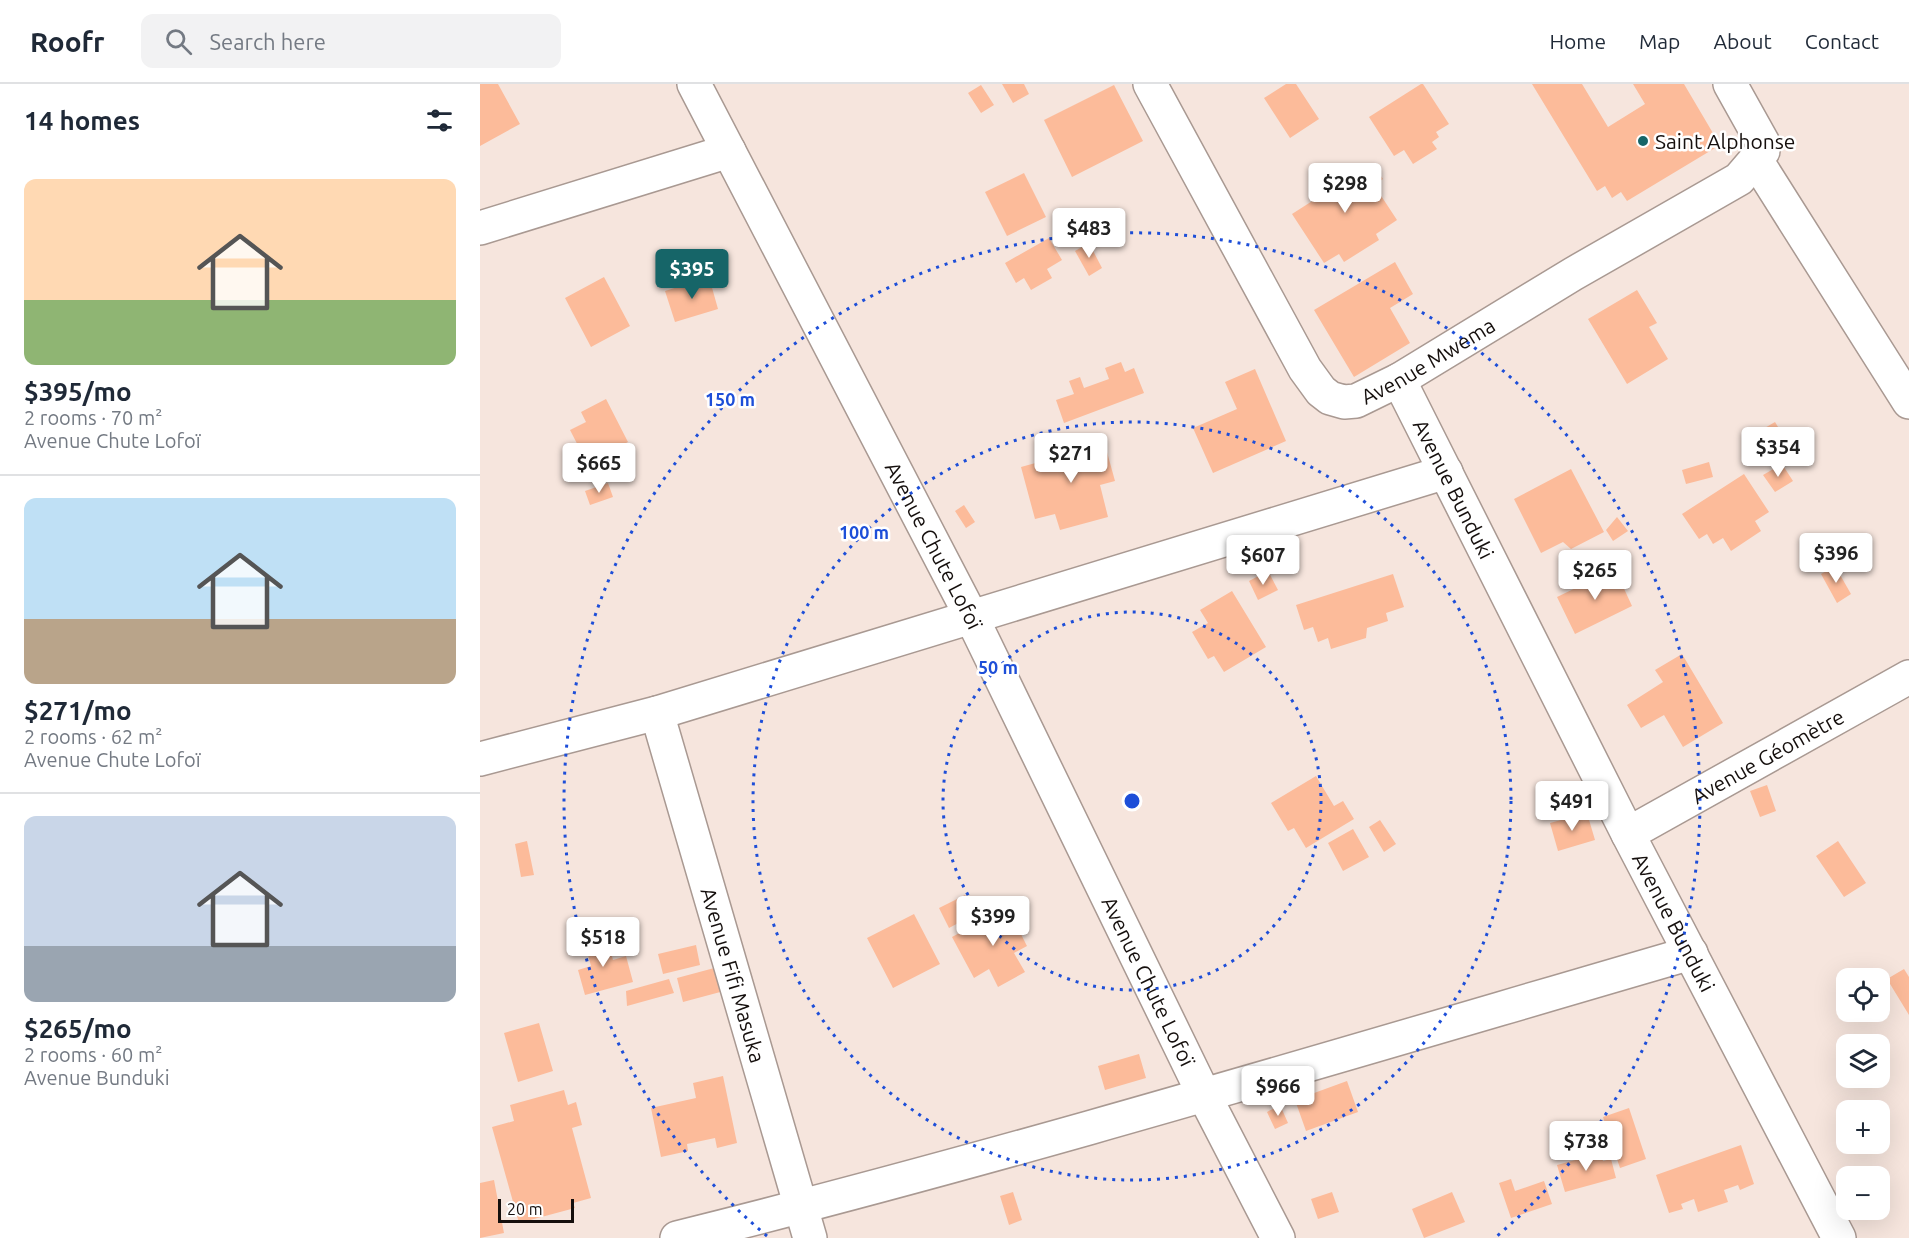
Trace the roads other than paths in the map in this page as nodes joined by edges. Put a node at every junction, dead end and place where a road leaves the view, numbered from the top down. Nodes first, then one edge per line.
1 (694, 84) edge
2 (1150, 84) edge
3 (1730, 84) edge
4 (729, 151) junction
5 (1756, 160) junction
6 (480, 228) edge
7 (1399, 380) junction
8 (1909, 402) edge
9 (1446, 472) junction
10 (971, 616) junction
11 (1909, 677) edge
12 (657, 712) junction
13 (480, 759) edge
14 (1628, 834) junction
15 (1690, 953) junction
16 (1204, 1095) junction
17 (801, 1207) junction
18 (677, 1238) edge
19 (810, 1238) edge
20 (1278, 1238) edge
21 (1839, 1238) edge

1 - 4 street, Avenue Chute Lofoï
2 - 7 street, Avenue Mwema
3 - 5 street
4 - 6 street
4 - 10 street, Avenue Chute Lofoï
5 - 7 street, Avenue Mwema
5 - 8 street
7 - 9 street, Avenue Bunduki
9 - 10 street
9 - 14 street, Avenue Bunduki
10 - 12 street
10 - 16 street, Avenue Chute Lofoï
11 - 14 street, Avenue Géomètre
12 - 13 street
12 - 17 street, Avenue Fifi Masuka
14 - 15 street, Avenue Bunduki
15 - 16 street
15 - 21 street, Avenue Bunduki
16 - 17 street
16 - 20 street, Avenue Chute Lofoï
17 - 18 street
17 - 19 street, Avenue Fifi Masuka

